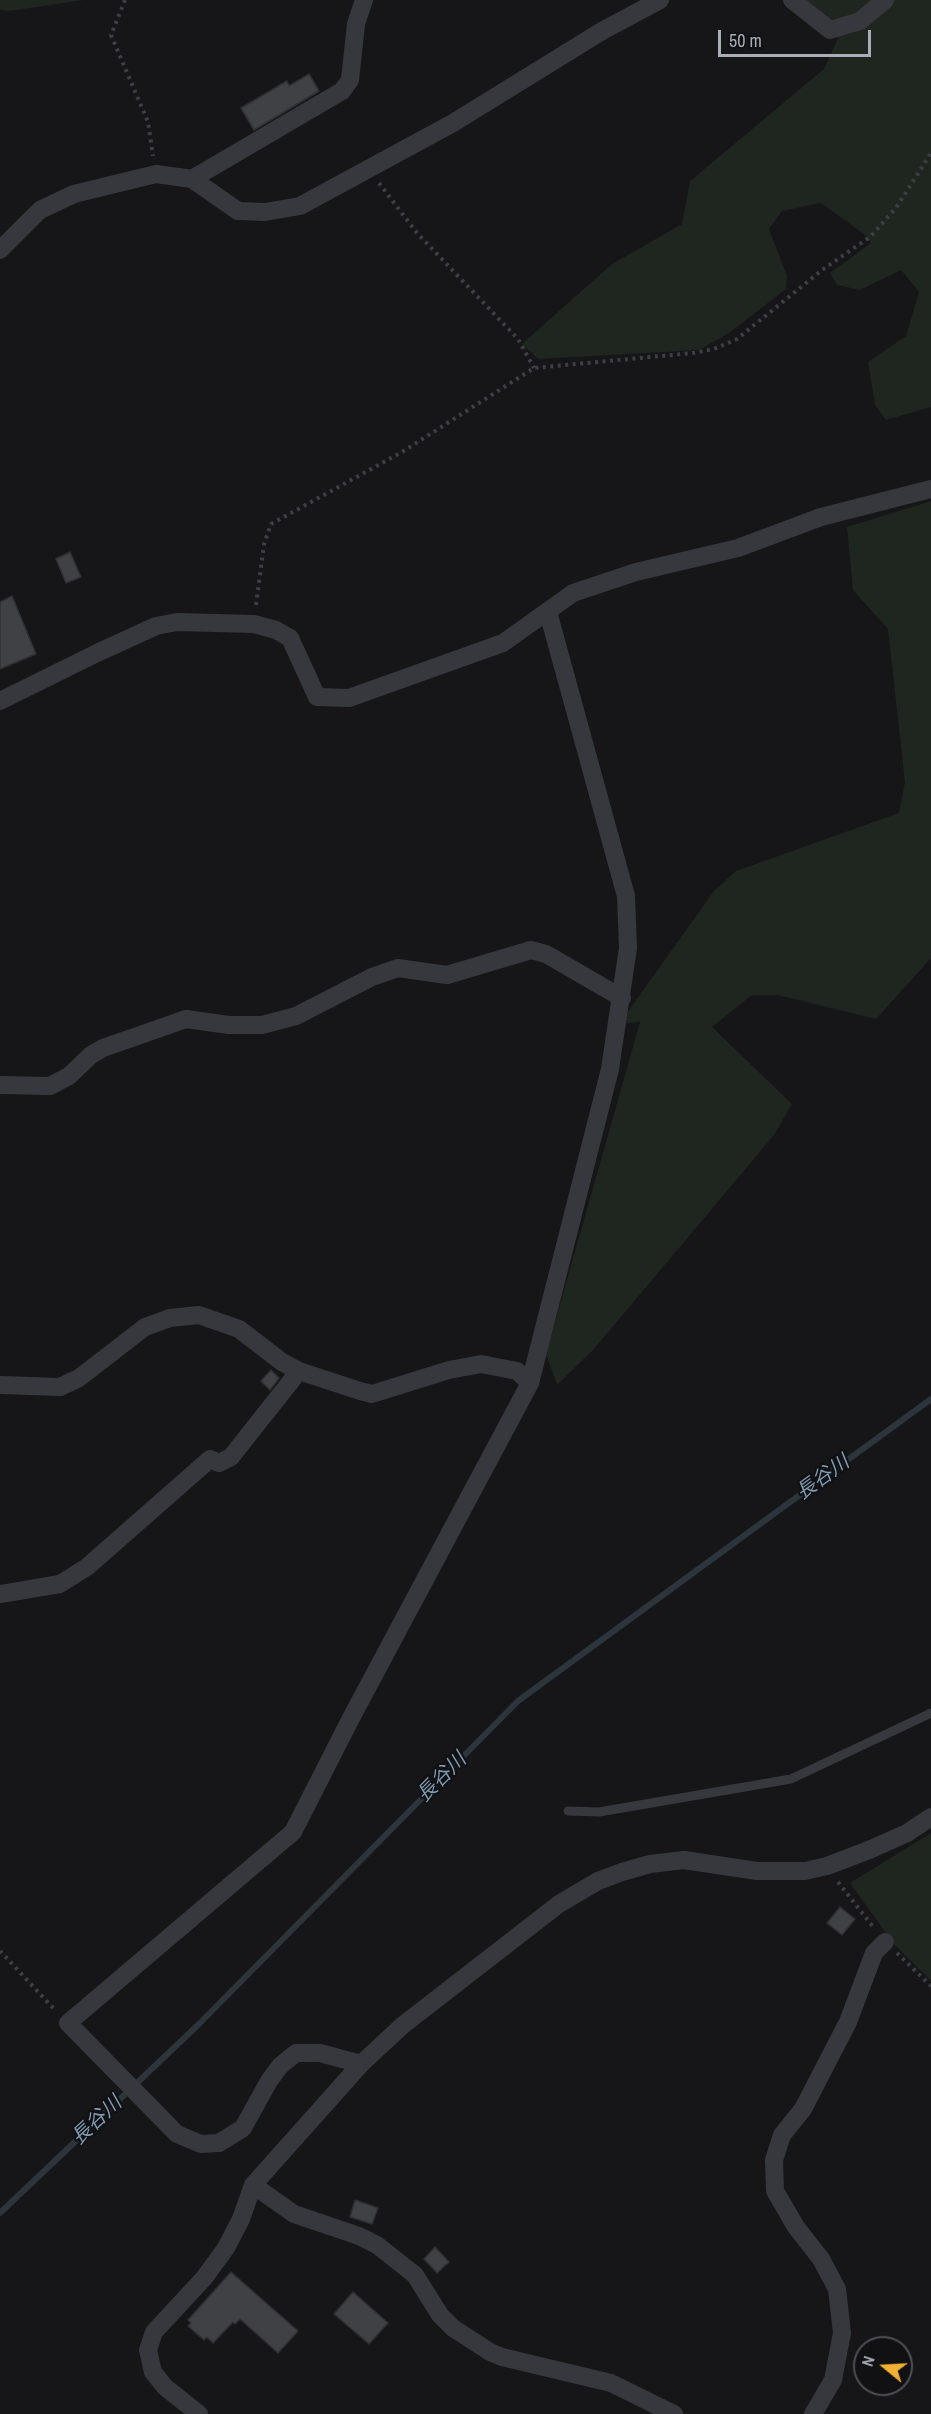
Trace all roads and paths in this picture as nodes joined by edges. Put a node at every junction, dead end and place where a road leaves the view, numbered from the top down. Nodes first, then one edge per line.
1 (125, 0) edge
2 (363, 0) edge
3 (660, 0) edge
4 (792, 0) edge
5 (885, 0) edge
6 (931, 153) edge
7 (369, 170) junction
8 (156, 174) junction
9 (192, 179) junction
10 (0, 250) edge
11 (534, 368) junction
12 (931, 489) edge
13 (548, 612) junction
14 (254, 624) junction
15 (0, 701) edge
16 (622, 998) junction
17 (0, 1084) edge
18 (299, 1371) junction
19 (530, 1383) junction
20 (0, 1385) edge
21 (0, 1594) edge
22 (931, 1713) edge
23 (568, 1811) dead end
24 (931, 1817) edge
25 (885, 1942) dead end
26 (0, 1951) edge
27 (68, 2023) junction
28 (361, 2064) junction
29 (254, 2185) junction
30 (199, 2414) edge
31 (674, 2414) edge
32 (813, 2414) edge

1 - 8 path
2 - 9 street
3 - 7 street
4 - 5 street
6 - 11 path
7 - 9 street
7 - 11 path
8 - 9 street
8 - 10 street
11 - 14 path
12 - 13 street
13 - 14 street
13 - 16 street
14 - 15 street
16 - 17 street
16 - 19 street
18 - 19 street
18 - 20 street
18 - 21 street
19 - 27 street
22 - 23 lane
24 - 28 street
25 - 32 street
26 - 27 path
27 - 28 street
28 - 29 street
29 - 30 street
29 - 31 street

